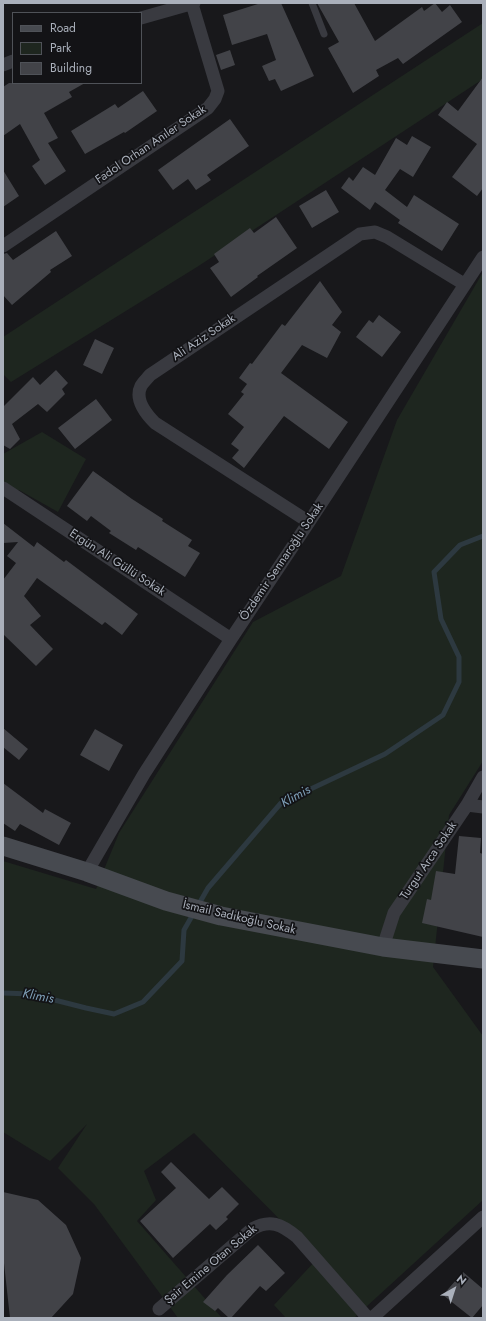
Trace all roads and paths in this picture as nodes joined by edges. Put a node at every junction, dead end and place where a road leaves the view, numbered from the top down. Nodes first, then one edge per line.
1 (193, 3) edge
2 (312, 3) edge
3 (142, 18) edge
4 (324, 34) dead end
5 (3, 246) edge
6 (483, 257) edge
7 (464, 284) junction
8 (3, 488) edge
9 (309, 522) junction
10 (231, 639) junction
11 (483, 778) edge
12 (467, 805) junction
13 (483, 807) edge
14 (3, 846) edge
15 (87, 872) junction
16 (383, 947) junction
17 (483, 959) edge
18 (483, 1217) edge
19 (159, 1309) dead end
20 (368, 1318) edge
21 (372, 1318) edge

1 - 3 street
1 - 5 street, Fadol Orhan Anıler Sokak
2 - 4 lane
6 - 7 street, Özdemir Sennaroğlu Sokak
7 - 9 street, Özdemir Sennaroğlu Sokak
7 - 9 street, Ali Aziz Sokak
8 - 10 street, Ergün Ali Güllü Sokak
9 - 10 street, Özdemir Sennaroğlu Sokak
10 - 15 street, Özdemir Sennaroğlu Sokak
11 - 12 street, Turgut Arca Sokak
12 - 13 street
12 - 16 street, Turgut Arca Sokak
14 - 15 street, İsmail Sadıkoğlu Sokak
15 - 16 street, İsmail Sadıkoğlu Sokak
16 - 17 street, İsmail Sadıkoğlu Sokak
18 - 21 street
19 - 20 street, Şair Emine Otan Sokak

